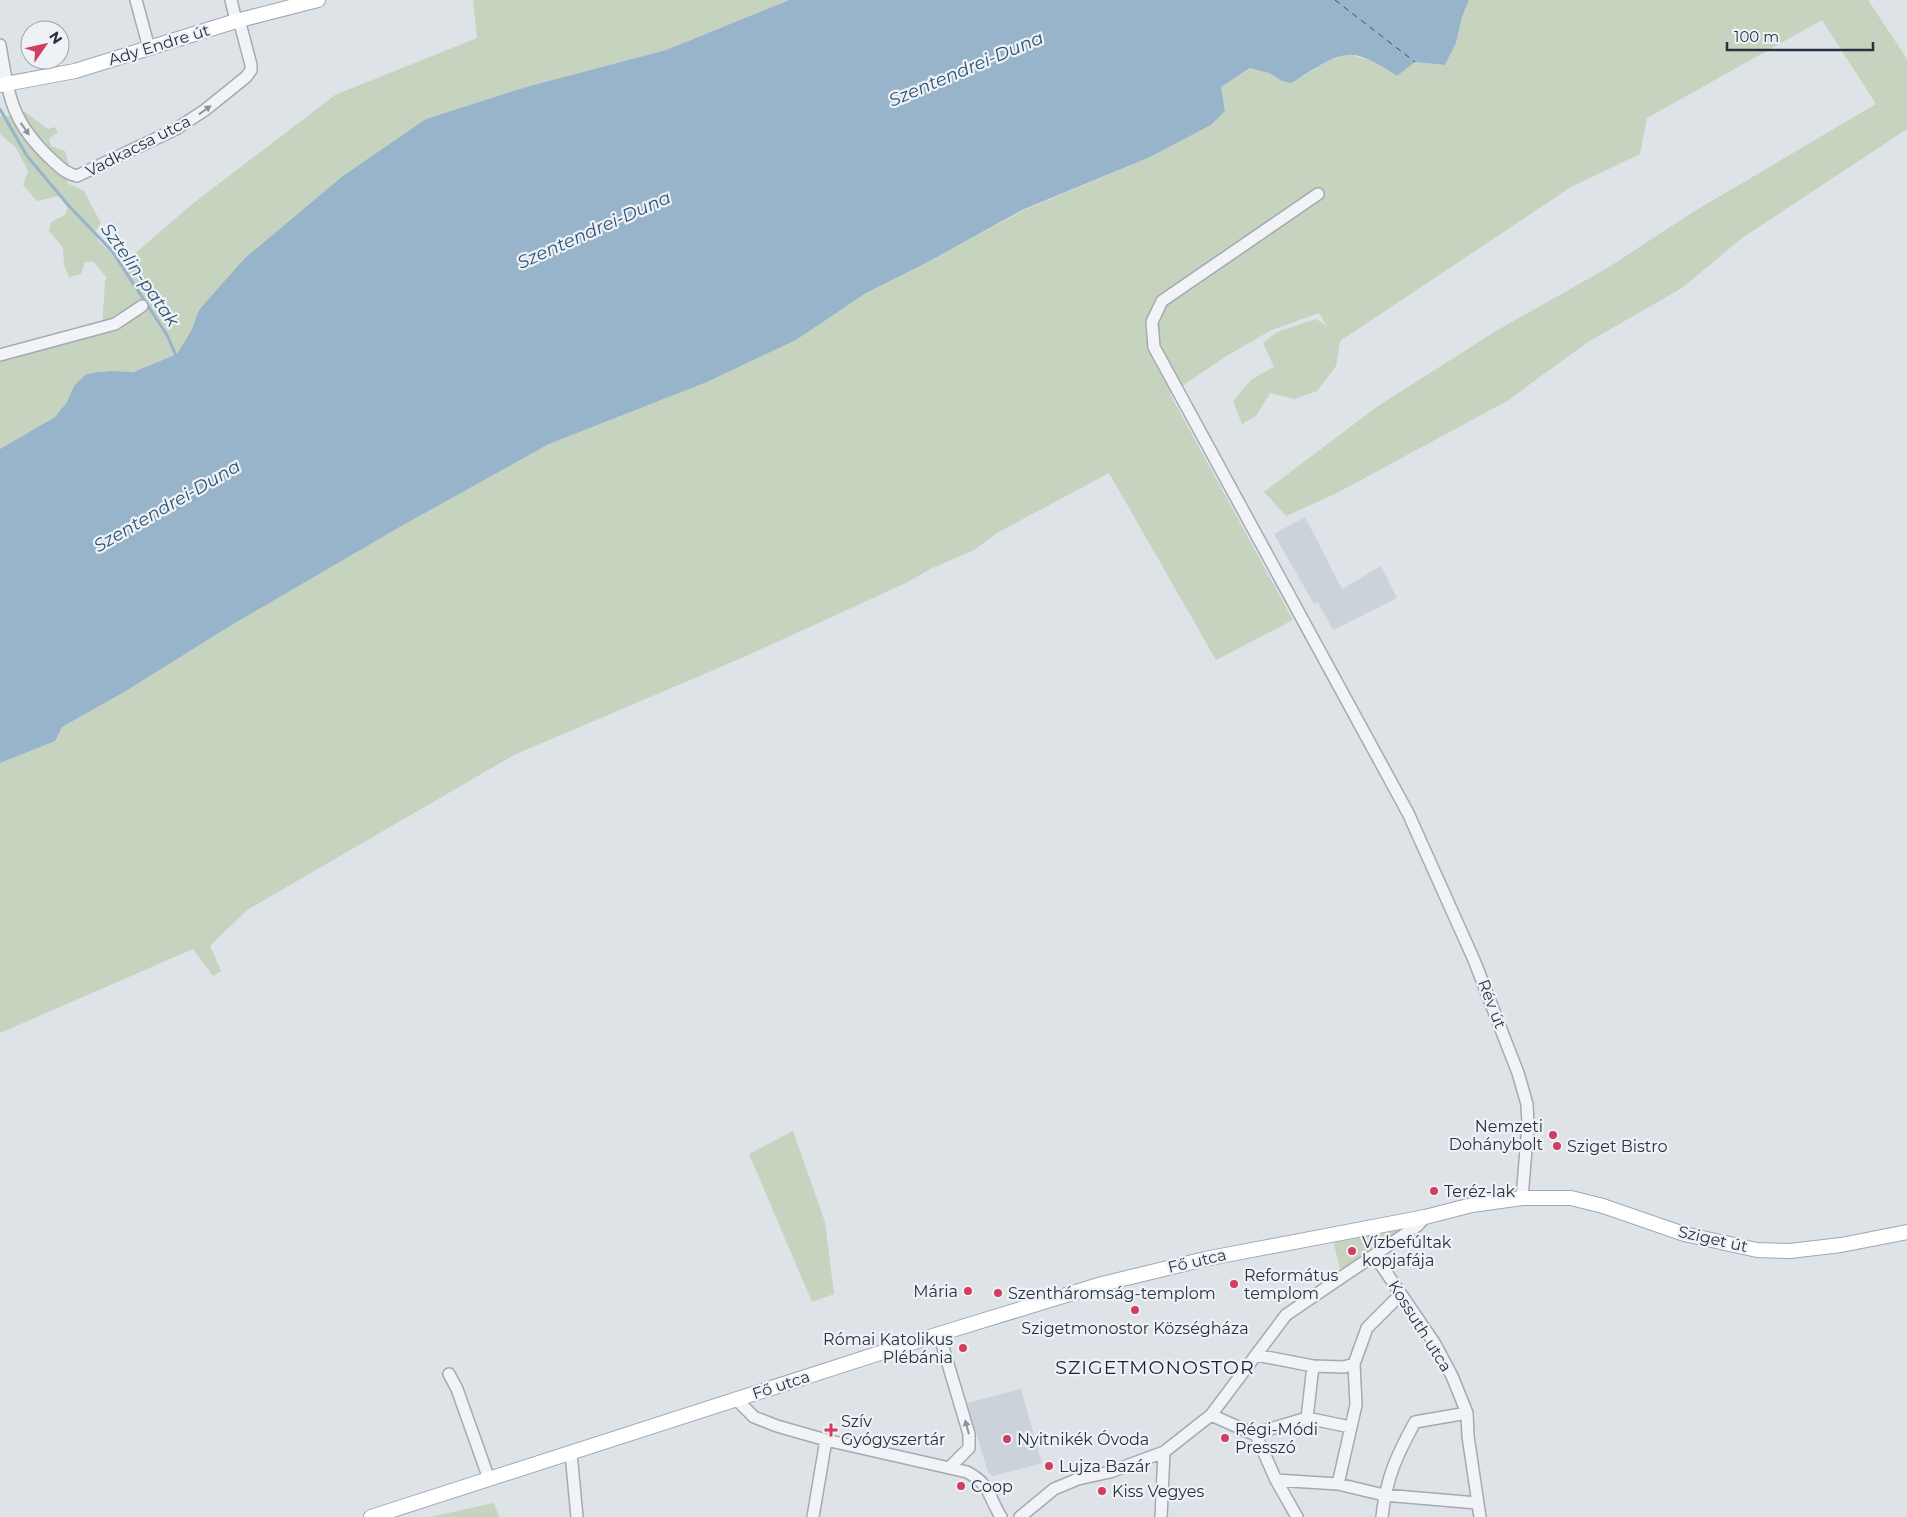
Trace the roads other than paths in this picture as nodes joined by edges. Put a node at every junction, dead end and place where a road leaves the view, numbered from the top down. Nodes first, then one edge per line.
1 (136, 0) edge
2 (231, 0) edge
3 (318, 0) edge
4 (236, 21) junction
5 (0, 45) edge
6 (149, 48) junction
7 (3, 85) edge
8 (1318, 194) dead end
9 (142, 306) dead end
10 (0, 356) edge
11 (1522, 1198) junction
12 (1424, 1217) junction
13 (1907, 1232) edge
14 (1375, 1256) junction
15 (1401, 1294) junction
16 (939, 1334) junction
17 (1256, 1354) junction
18 (1354, 1364) junction
19 (1313, 1366) junction
20 (449, 1374) dead end
21 (736, 1400) junction
22 (1467, 1412) junction
23 (1211, 1415) junction
24 (1307, 1418) junction
25 (1350, 1427) junction
26 (1256, 1435) junction
27 (826, 1440) junction
28 (1164, 1452) junction
29 (572, 1453) junction
30 (950, 1467) junction
31 (489, 1479) junction
32 (1276, 1480) junction
33 (1338, 1484) junction
34 (1384, 1495) junction
35 (1477, 1503) junction
36 (371, 1517) edge
37 (577, 1517) edge
38 (812, 1517) edge
39 (1002, 1517) edge
40 (1020, 1517) edge
41 (1161, 1517) edge
42 (1297, 1517) edge
43 (1382, 1517) edge
44 (1480, 1517) edge

1 - 6 street
2 - 4 street, Vadkacsa utca
3 - 4 main road, Ady Endre út
4 - 6 main road, Ady Endre út
7 -> 4 street, Vadkacsa utca
5 - 7 street, Vadkacsa utca
6 - 7 main road, Ady Endre út
8 - 11 street, Rév út
9 - 10 street
11 - 12 main road, Fő utca
11 - 13 main road, Sziget út
12 - 14 street
12 - 16 main road, Fő utca
14 - 15 street, Kossuth utca
14 - 17 street
15 - 18 street
15 - 22 street, Kossuth utca
16 - 21 main road, Fő utca
30 -> 16 street
17 - 19 street
17 - 23 street
18 - 19 street
18 - 25 street
19 - 24 street
20 - 31 street
21 - 27 street
21 - 29 main road, Fő utca
22 - 34 street
22 - 35 street, Kossuth utca
23 - 26 street
23 - 28 street
24 - 25 street
24 - 26 street
25 - 33 street
26 - 32 street
27 - 30 street
27 - 38 street
28 - 40 street
28 - 41 street
29 - 31 main road, Fő utca
29 - 37 street
30 - 39 street
31 - 36 main road, Fő utca
32 - 33 street
32 - 42 street
33 - 34 street
34 - 35 street
34 - 43 street
35 - 44 street, Kossuth utca

